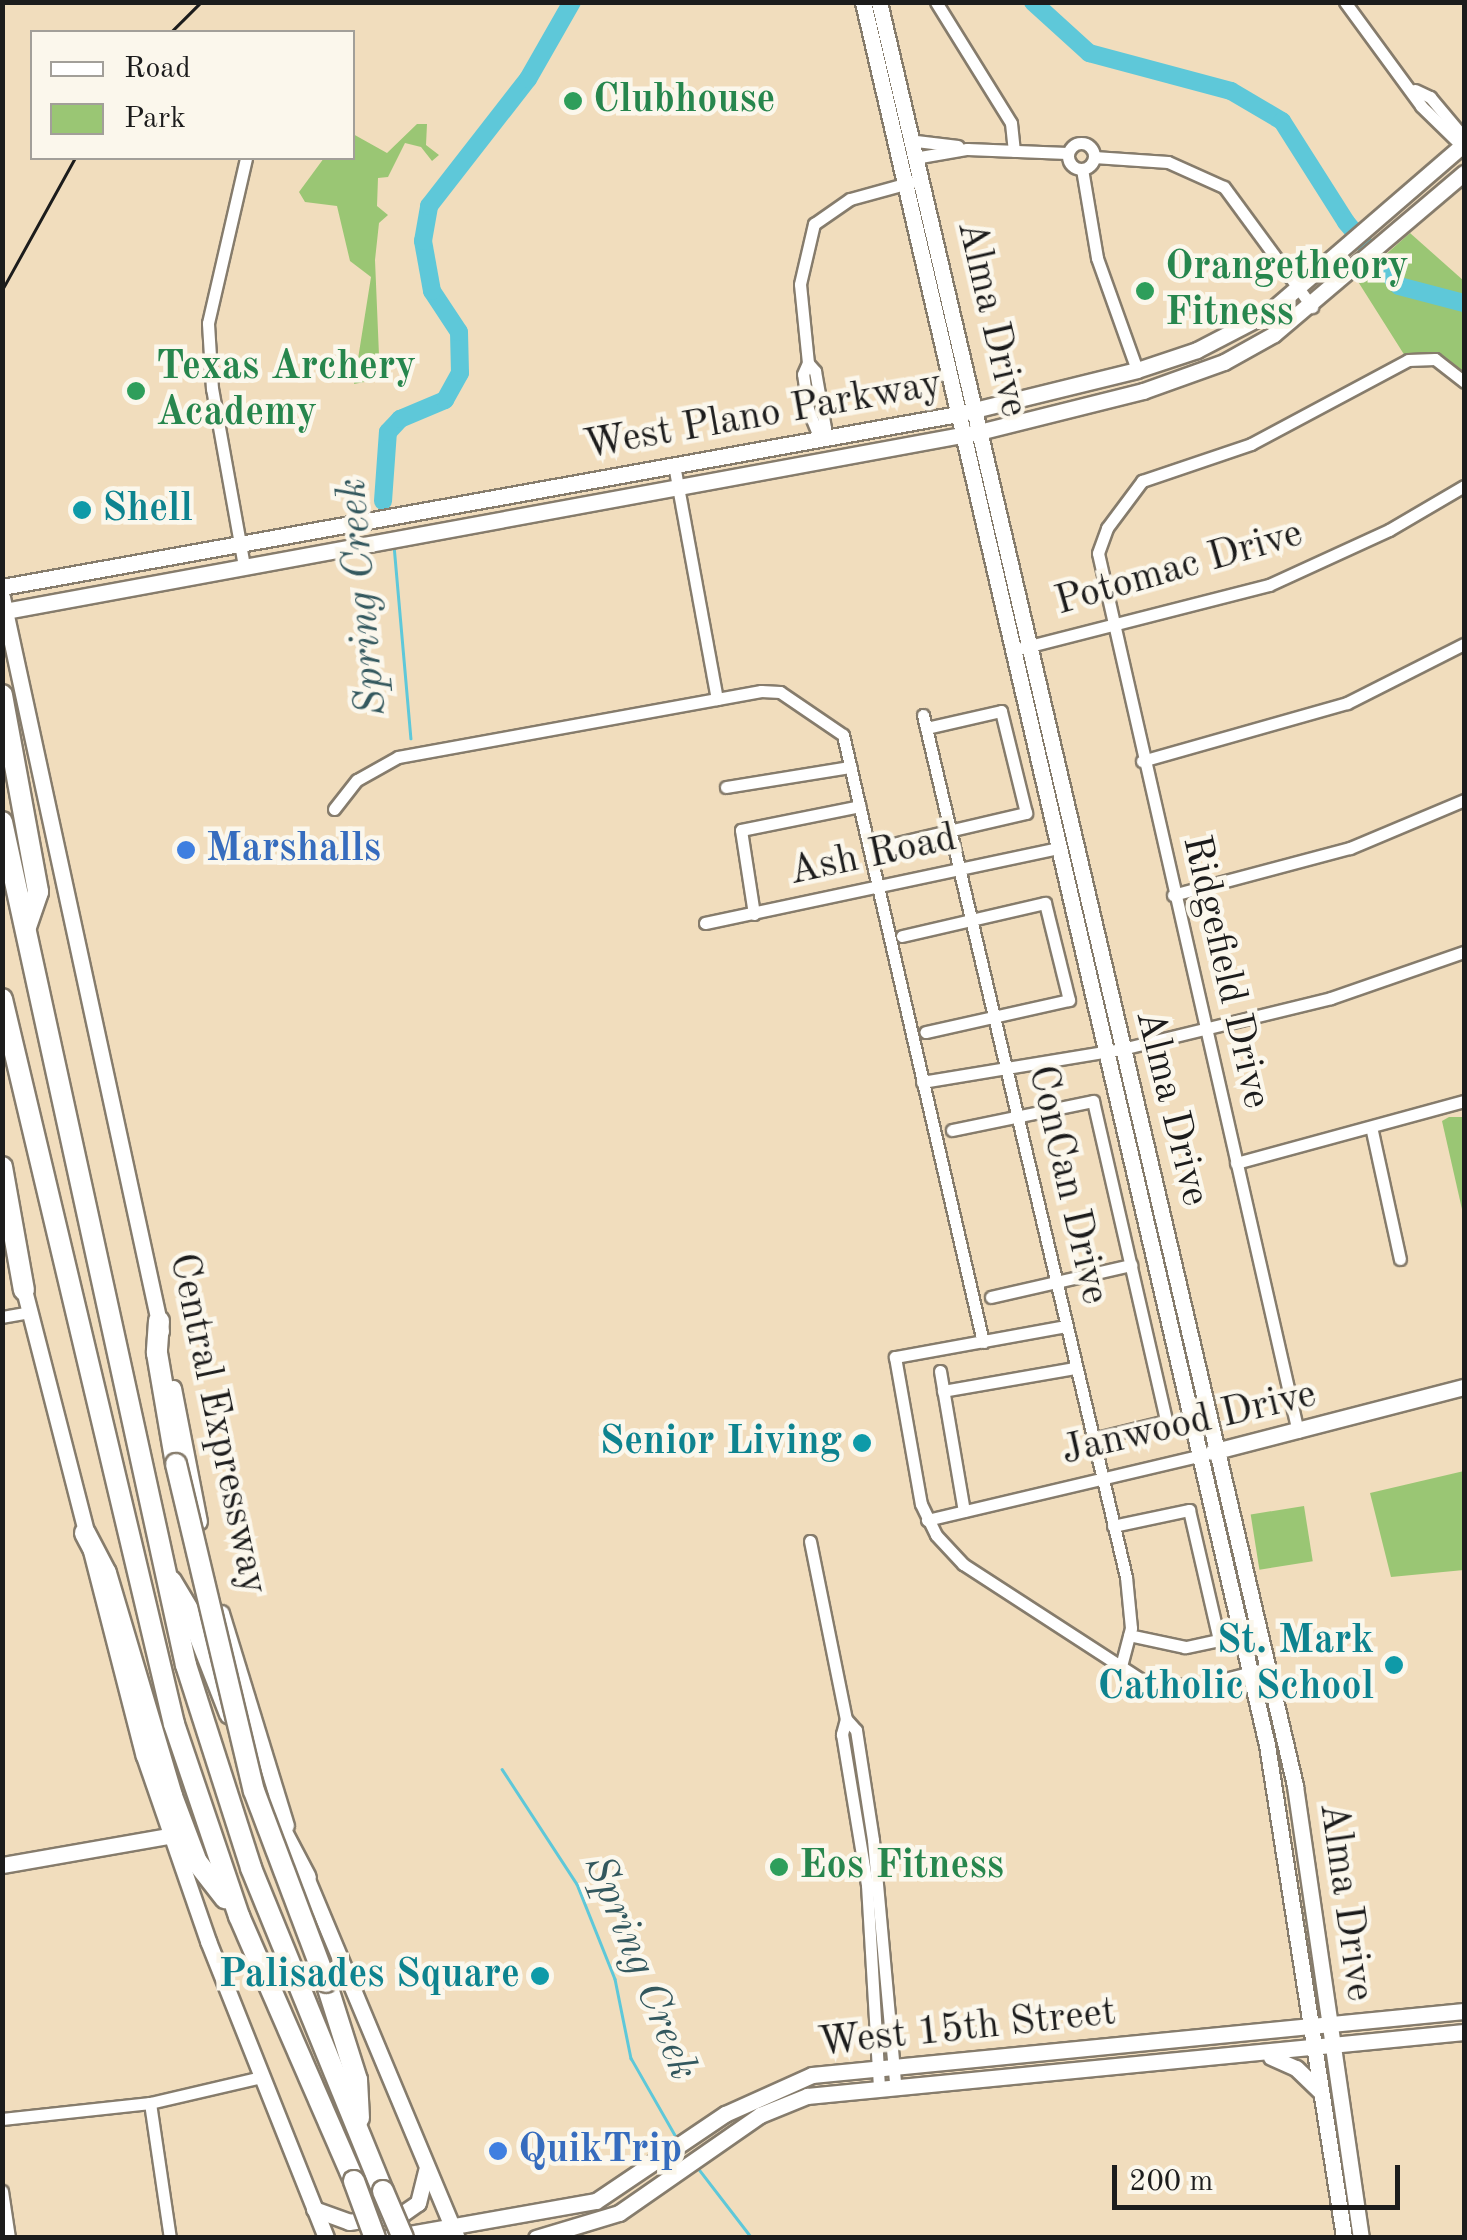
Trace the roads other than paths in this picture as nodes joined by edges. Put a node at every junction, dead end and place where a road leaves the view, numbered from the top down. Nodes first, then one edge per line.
1 (862, 2) edge
2 (878, 2) edge
3 (936, 2) edge
4 (1345, 2) edge
5 (894, 139) junction
6 (1463, 145) edge
7 (918, 149) junction
8 (1014, 151) junction
9 (1067, 153) junction
10 (1094, 157) junction
11 (246, 160) edge
12 (1082, 169) junction
13 (1464, 173) edge
14 (925, 179) junction
15 (905, 184) junction
16 (1298, 288) junction
17 (1312, 307) junction
18 (1137, 370) junction
19 (1464, 382) edge
20 (1143, 391) junction
21 (978, 410) junction
22 (958, 414) junction
23 (984, 431) junction
24 (963, 434) junction
25 (820, 439) junction
26 (823, 460) junction
27 (674, 466) junction
28 (678, 486) junction
29 (1464, 486) edge
30 (444, 508) junction
31 (448, 528) junction
32 (241, 545) junction
33 (244, 566) junction
34 (2, 587) edge
35 (4, 606) edge
36 (1111, 626) junction
37 (1033, 644) junction
38 (1464, 644) edge
39 (2, 648) edge
40 (1014, 650) junction
41 (16, 664) junction
42 (2, 695) edge
43 (717, 698) junction
44 (923, 715) dead end
45 (926, 728) junction
46 (1142, 761) junction
47 (850, 767) junction
48 (726, 787) dead end
49 (1464, 800) edge
50 (860, 806) junction
51 (334, 808) dead end
52 (2, 822) edge
53 (950, 831) junction
54 (884, 846) dead end
55 (1054, 849) junction
56 (960, 871) junction
57 (880, 890) junction
58 (1173, 895) junction
59 (754, 914) junction
60 (972, 919) junction
61 (705, 923) dead end
62 (26, 928) junction
63 (902, 936) dead end
64 (1464, 952) edge
65 (2, 999) edge
66 (995, 1018) junction
67 (1204, 1028) junction
68 (926, 1032) dead end
69 (1122, 1049) junction
70 (1104, 1052) junction
71 (1007, 1068) junction
72 (922, 1082) junction
73 (1464, 1101) edge
74 (1018, 1116) junction
75 (952, 1130) dead end
76 (1372, 1130) junction
77 (1236, 1162) junction
78 (2, 1166) edge
79 (2, 1201) edge
80 (1400, 1259) dead end
81 (1131, 1265) junction
82 (1056, 1282) junction
83 (24, 1290) junction
84 (991, 1297) dead end
85 (30, 1312) junction
86 (2, 1317) edge
87 (159, 1321) junction
88 (1066, 1326) junction
89 (984, 1342) junction
90 (1074, 1368) junction
91 (940, 1371) dead end
92 (1464, 1387) edge
93 (944, 1391) junction
94 (1298, 1432) junction
95 (1092, 1439) junction
96 (1221, 1449) junction
97 (1198, 1456) junction
98 (1101, 1480) junction
99 (964, 1511) junction
100 (927, 1520) junction
101 (1113, 1526) junction
102 (85, 1534) junction
103 (810, 1541) dead end
104 (160, 1562) junction
105 (1130, 1635) junction
106 (1268, 1668) junction
107 (1120, 1670) junction
108 (1250, 1673) junction
109 (170, 1836) junction
110 (2, 1866) edge
111 (306, 1878) junction
112 (1312, 1884) junction
113 (1294, 1887) junction
114 (239, 1916) junction
115 (1464, 2012) edge
116 (1331, 2028) junction
117 (1313, 2029) junction
118 (1464, 2032) edge
119 (1192, 2040) junction
120 (1334, 2048) junction
121 (1065, 2049) junction
122 (1315, 2050) junction
123 (1262, 2054) junction
124 (1194, 2059) junction
125 (885, 2064) junction
126 (1068, 2068) junction
127 (262, 2078) junction
128 (887, 2084) junction
129 (1322, 2093) junction
130 (150, 2103) junction
131 (2, 2119) edge
132 (360, 2135) junction
133 (427, 2166) junction
134 (2, 2192) edge
135 (1346, 2198) junction
136 (596, 2201) junction
137 (314, 2209) junction
138 (606, 2218) junction
139 (454, 2232) edge
140 (389, 2237) edge
141 (10, 2238) edge
142 (170, 2238) edge
143 (326, 2238) edge
144 (376, 2238) edge
145 (403, 2238) edge
146 (536, 2238) edge
147 (1344, 2238) edge
148 (1361, 2238) edge

1 - 5 main road, Alma Drive
2 - 7 main road, Alma Drive
3 - 8 street
4 - 6 street
5 - 7 main road
5 - 15 main road, Alma Drive
6 - 16 main road, West Plano Parkway
7 - 8 street
7 - 14 main road, Alma Drive
8 - 9 street
9 - 10 street
9 - 12 street
10 - 12 street
10 - 16 street
11 - 32 street
12 - 18 street
13 - 17 main road, West Plano Parkway
14 - 15 street
14 - 21 main road, Alma Drive
15 - 22 main road, Alma Drive
15 - 25 street
16 - 17 street
16 - 18 main road, West Plano Parkway
17 - 20 main road, West Plano Parkway
18 - 20 main road
18 - 21 main road, West Plano Parkway
19 - 36 street, Ridgefield Drive
20 - 23 main road, West Plano Parkway
21 - 22 main road, West Plano Parkway
21 - 23 main road, Alma Drive
22 - 24 main road, Alma Drive
22 - 25 main road, West Plano Parkway
23 - 24 main road, West Plano Parkway
23 - 37 main road, Alma Drive
24 - 26 main road, West Plano Parkway
24 - 40 main road, Alma Drive
25 - 26 street
25 - 27 main road, West Plano Parkway
26 - 28 main road, West Plano Parkway
27 - 28 street
27 - 30 main road, West Plano Parkway
28 - 31 main road, West Plano Parkway
28 - 43 street
29 - 36 street, Potomac Drive
30 - 31 main road
30 - 32 main road, West Plano Parkway
31 - 33 main road, West Plano Parkway
32 - 33 street
32 - 34 main road, West Plano Parkway
33 - 35 main road, West Plano Parkway
35 - 41 main road, Central Expressway
36 - 37 street, Potomac Drive
36 - 46 street, Ridgefield Drive
37 - 40 street, Potomac Drive
37 - 69 main road, Alma Drive
38 - 46 street
39 - 41 main road
40 - 55 main road, Alma Drive
41 - 87 main road, Central Expressway
42 - 62 highway
43 - 47 street
43 - 51 street
44 - 45 street, ConCan Drive
45 - 53 street, ConCan Drive
45 - 53 street
46 - 58 street, Ridgefield Drive
47 - 48 street
47 - 50 street
49 - 58 street
50 - 57 street
50 - 59 street
52 - 62 highway, Central Expressway
53 - 54 street
53 - 56 street, ConCan Drive
55 - 56 street, Ash Road
55 - 70 main road, Alma Drive
56 - 57 street, Ash Road
56 - 60 street, ConCan Drive
57 - 59 street, Ash Road
57 - 72 street
58 - 67 street, Ridgefield Drive
59 - 61 street, Ash Road
60 - 63 street
60 - 66 street, ConCan Drive
60 - 66 street
62 - 104 highway, Central Expressway
64 - 67 street
65 - 114 highway
66 - 68 street
66 - 71 street, ConCan Drive
67 - 69 street
67 - 77 street, Ridgefield Drive
69 - 70 street
69 - 96 main road, Alma Drive
70 - 71 street
70 - 97 main road, Alma Drive
71 - 72 street
71 - 74 street, ConCan Drive
72 - 89 street
73 - 76 street
74 - 75 street
74 - 81 street
74 - 82 street, ConCan Drive
76 - 77 street
76 - 80 street
77 - 94 street, Ridgefield Drive
78 - 83 highway
79 - 83 main road
81 - 82 street
81 - 95 street
82 - 84 street
82 - 88 street, ConCan Drive
83 - 85 main road
85 - 86 street
85 - 102 main road
87 - 111 main road, Central Expressway
87 - 132 highway, bridge
88 - 89 street
88 - 90 street, ConCan Drive
89 - 100 street
90 - 93 street
90 - 95 street, ConCan Drive
91 - 93 street
92 - 94 main road, Janwood Drive
93 - 99 street
94 - 96 main road, Janwood Drive
95 - 98 street, ConCan Drive
96 - 97 main road, Janwood Drive
96 - 106 main road, Alma Drive
97 - 98 street, Janwood Drive
97 - 108 main road, Alma Drive
98 - 99 street, Janwood Drive
98 - 101 street, ConCan Drive
99 - 100 street, Janwood Drive
100 - 107 street
101 - 105 street, ConCan Drive
101 - 105 street
102 - 109 main road
102 - 114 highway
103 - 125 street
104 - 111 highway
104 - 132 highway, Central Expressway
105 - 107 street, ConCan Drive
106 - 108 street
106 - 112 main road, Alma Drive
107 - 108 street
108 - 113 main road, Alma Drive
109 - 110 main road
109 - 127 main road
111 - 133 main road, Central Expressway
112 - 113 main road
112 - 116 main road, Alma Drive
113 - 117 main road, Alma Drive
114 - 144 highway, bridge
115 - 116 main road, West 15th Street
116 - 117 main road, West 15th Street
116 - 120 main road, Alma Drive
117 - 119 main road, West 15th Street
117 - 122 main road, Alma Drive
118 - 120 main road, West 15th Street
119 - 121 main road, West 15th Street
119 - 124 main road
120 - 122 main road, West 15th Street
120 - 135 main road, Alma Drive
121 - 125 main road, West 15th Street
121 - 126 main road
122 - 123 main road, West 15th Street
122 - 129 main road, Alma Drive
123 - 124 main road, West 15th Street
123 - 129 main road
124 - 126 main road, West 15th Street
125 - 128 street
125 - 136 main road, West 15th Street
126 - 128 main road, West 15th Street
127 - 130 street
127 - 137 main road
128 - 138 main road, West 15th Street
129 - 135 main road, Alma Drive
130 - 131 street
130 - 142 street
132 - 145 highway, Central Expressway, bridge
133 - 137 main road
133 - 139 main road, Central Expressway
134 - 141 street
135 - 147 main road, Alma Drive
135 - 148 main road, Alma Drive
136 - 138 main road
136 - 139 main road, West 15th Street
137 - 143 main road
138 - 146 main road, West 15th Street
139 - 140 main road, West 15th Street

